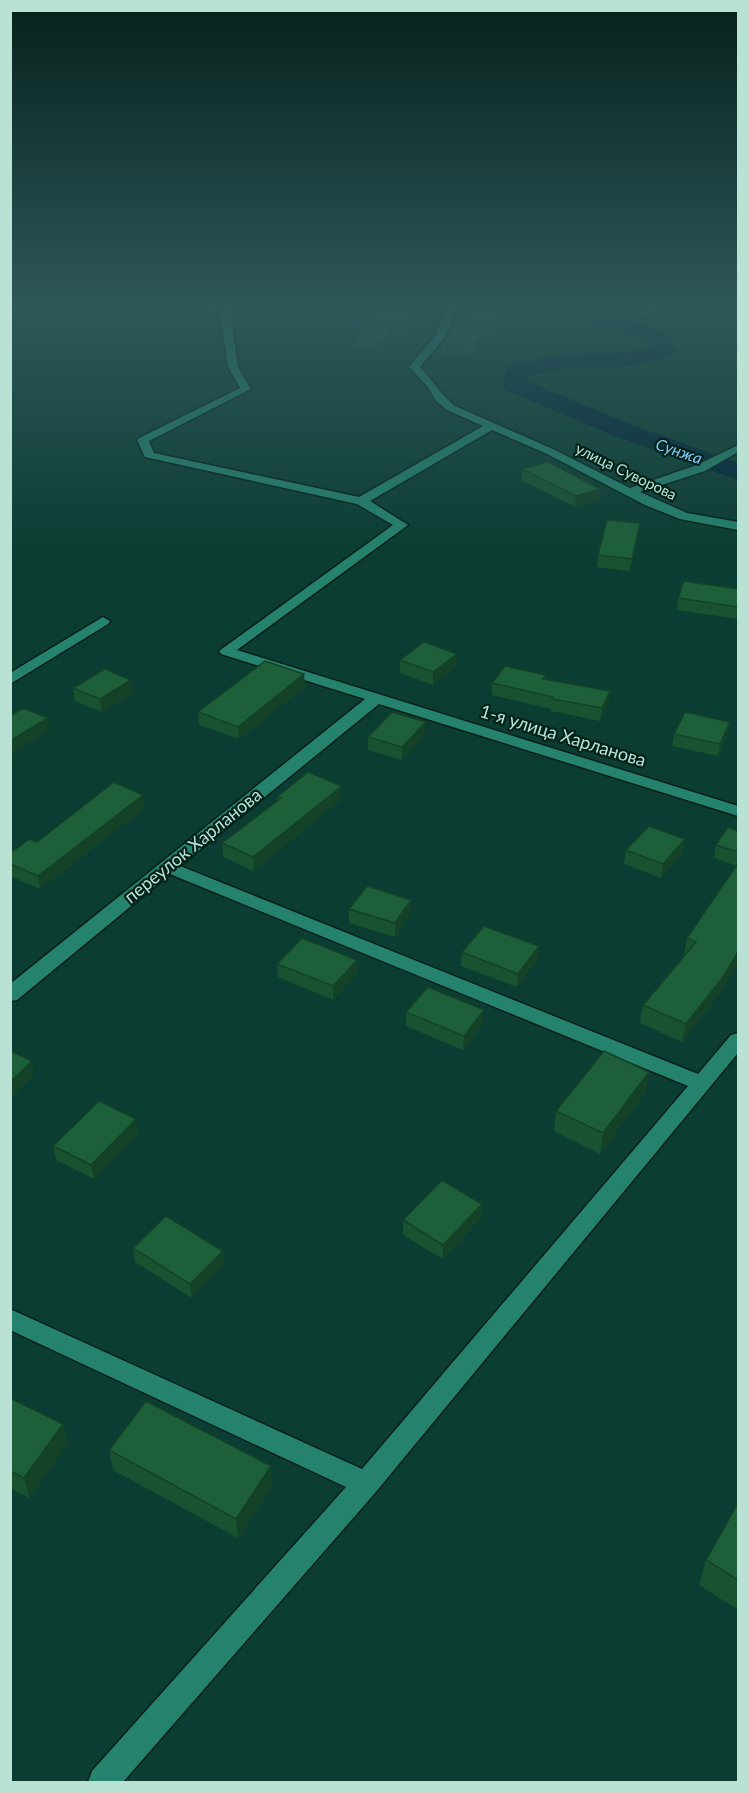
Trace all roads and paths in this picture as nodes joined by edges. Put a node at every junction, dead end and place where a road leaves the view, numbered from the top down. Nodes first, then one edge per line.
1 (246, 389) edge
2 (434, 389) edge
3 (491, 426) junction
4 (738, 447) edge
5 (629, 492) junction
6 (361, 501) junction
7 (738, 526) edge
8 (103, 621) dead end
9 (10, 680) edge
10 (376, 698) junction
11 (738, 811) edge
12 (168, 867) junction
13 (10, 995) edge
14 (738, 1040) edge
15 (703, 1084) junction
16 (10, 1319) edge
17 (366, 1484) junction
18 (104, 1782) edge

1 - 6 street
2 - 3 street, улица Суворова
3 - 5 street, улица Суворова
3 - 6 street
4 - 5 street
5 - 7 street, улица Суворова
6 - 10 street, 1-я улица Харланова
8 - 9 street
10 - 11 street, 1-я улица Харланова
10 - 12 street, переулок Харланова
12 - 13 street, переулок Харланова
12 - 15 street
14 - 15 street
15 - 17 street
16 - 17 street
17 - 18 street

